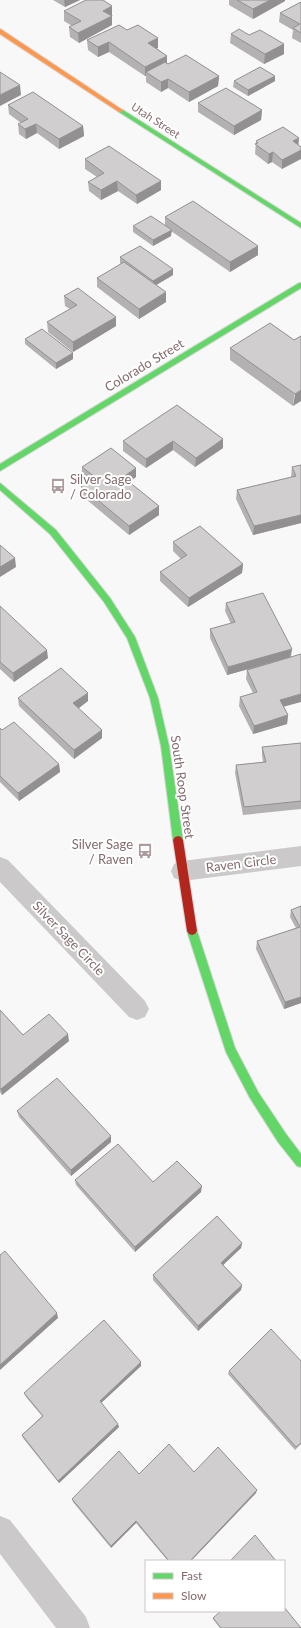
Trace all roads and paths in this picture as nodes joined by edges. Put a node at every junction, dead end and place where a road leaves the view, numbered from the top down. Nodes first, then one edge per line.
1 (0, 31) edge
2 (301, 226) edge
3 (301, 285) edge
4 (0, 468) edge
5 (0, 486) edge
6 (301, 856) edge
7 (0, 867) edge
8 (182, 871) junction
9 (137, 1010) dead end
10 (301, 1162) edge
11 (0, 1530) edge
12 (75, 1628) edge

1 - 2 street, Utah Street
3 - 4 street, Colorado Street
5 - 8 street, South Roop Street
6 - 8 street, Raven Circle
7 - 9 street, Silver Sage Circle
8 - 10 street, South Roop Street
11 - 12 street

